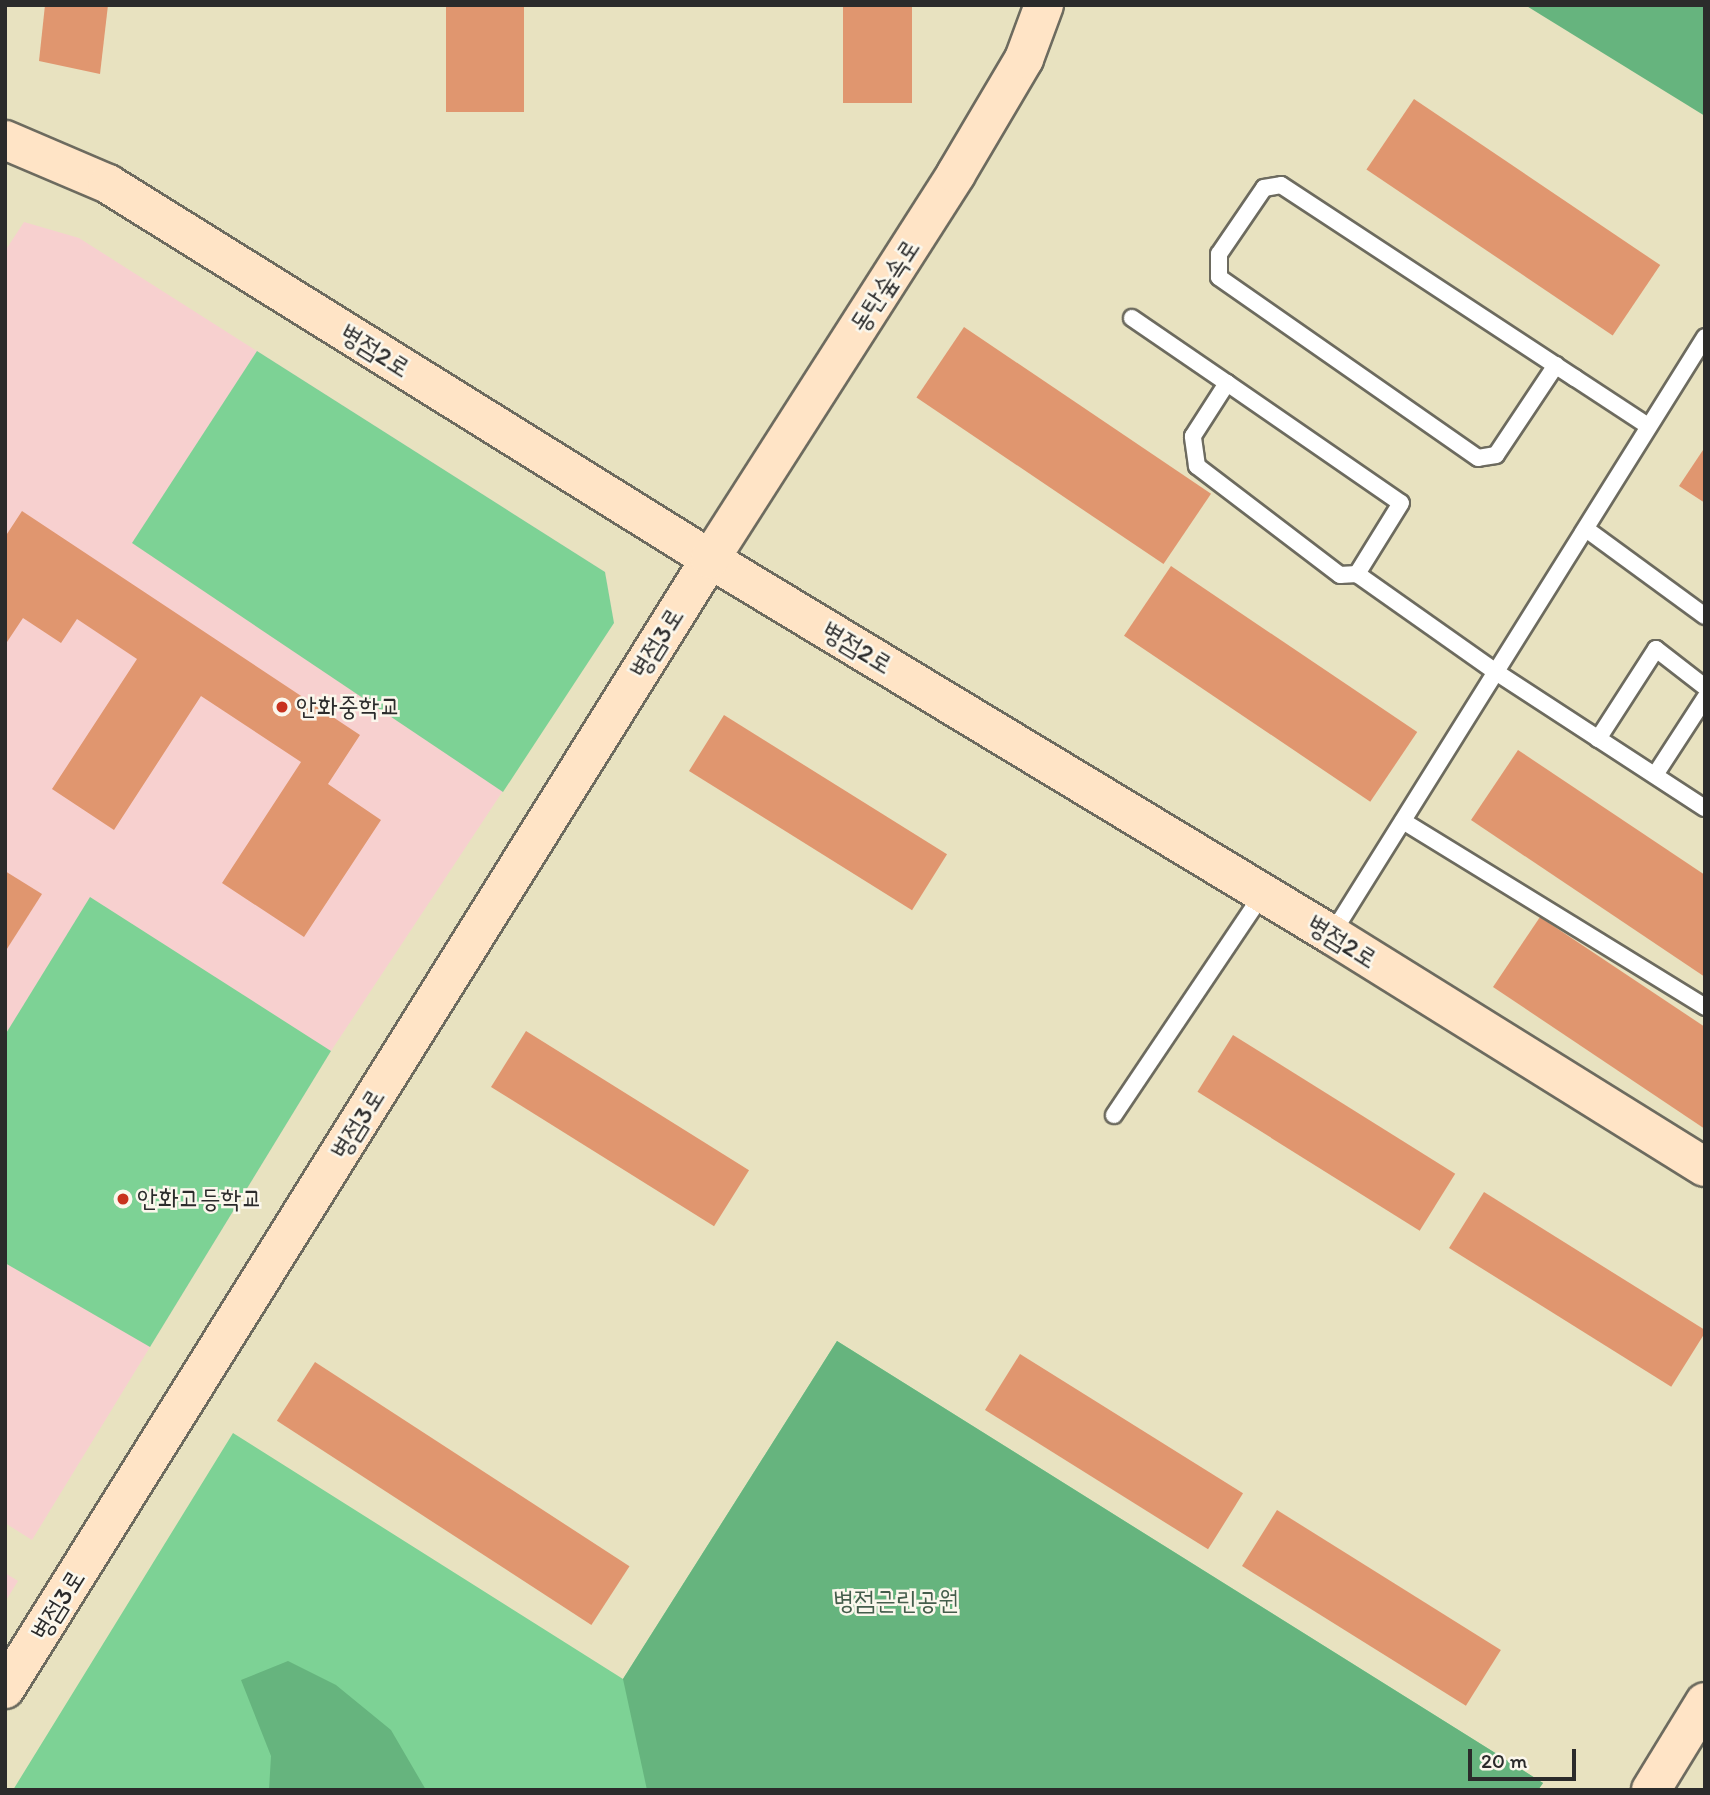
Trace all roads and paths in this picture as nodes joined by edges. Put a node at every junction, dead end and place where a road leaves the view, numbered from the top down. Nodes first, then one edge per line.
1 (1044, 5) edge
2 (5, 140) edge
3 (1132, 318) dead end
4 (1705, 337) edge
5 (1556, 365) junction
6 (1227, 383) junction
7 (1648, 426) junction
8 (1586, 529) junction
9 (710, 559) junction
10 (1357, 574) junction
11 (1705, 616) edge
12 (1496, 672) junction
13 (1705, 687) edge
14 (1705, 698) edge
15 (1598, 738) junction
16 (1655, 775) junction
17 (1705, 808) edge
18 (1404, 821) junction
19 (1263, 894) junction
20 (1332, 935) junction
21 (1705, 1007) edge
22 (1114, 1115) dead end
23 (1705, 1167) edge
24 (5, 1689) edge
25 (1705, 1702) edge
26 (1651, 1790) edge

1 - 9 street, 동탄숲속로
2 - 9 street, 병점2로
3 - 6 lane
4 - 7 lane
5 - 5 lane
5 - 7 lane
6 - 10 lane
6 - 10 lane
7 - 8 lane
8 - 11 lane
8 - 12 lane
9 - 19 street, 병점2로
9 - 24 street, 병점3로
10 - 12 lane
12 - 15 lane
12 - 18 lane
13 - 15 lane
14 - 16 lane
15 - 16 lane
16 - 17 lane
18 - 20 lane
18 - 21 lane
19 - 20 street, 병점2로
19 - 22 lane
20 - 23 street, 병점2로
25 - 26 street

